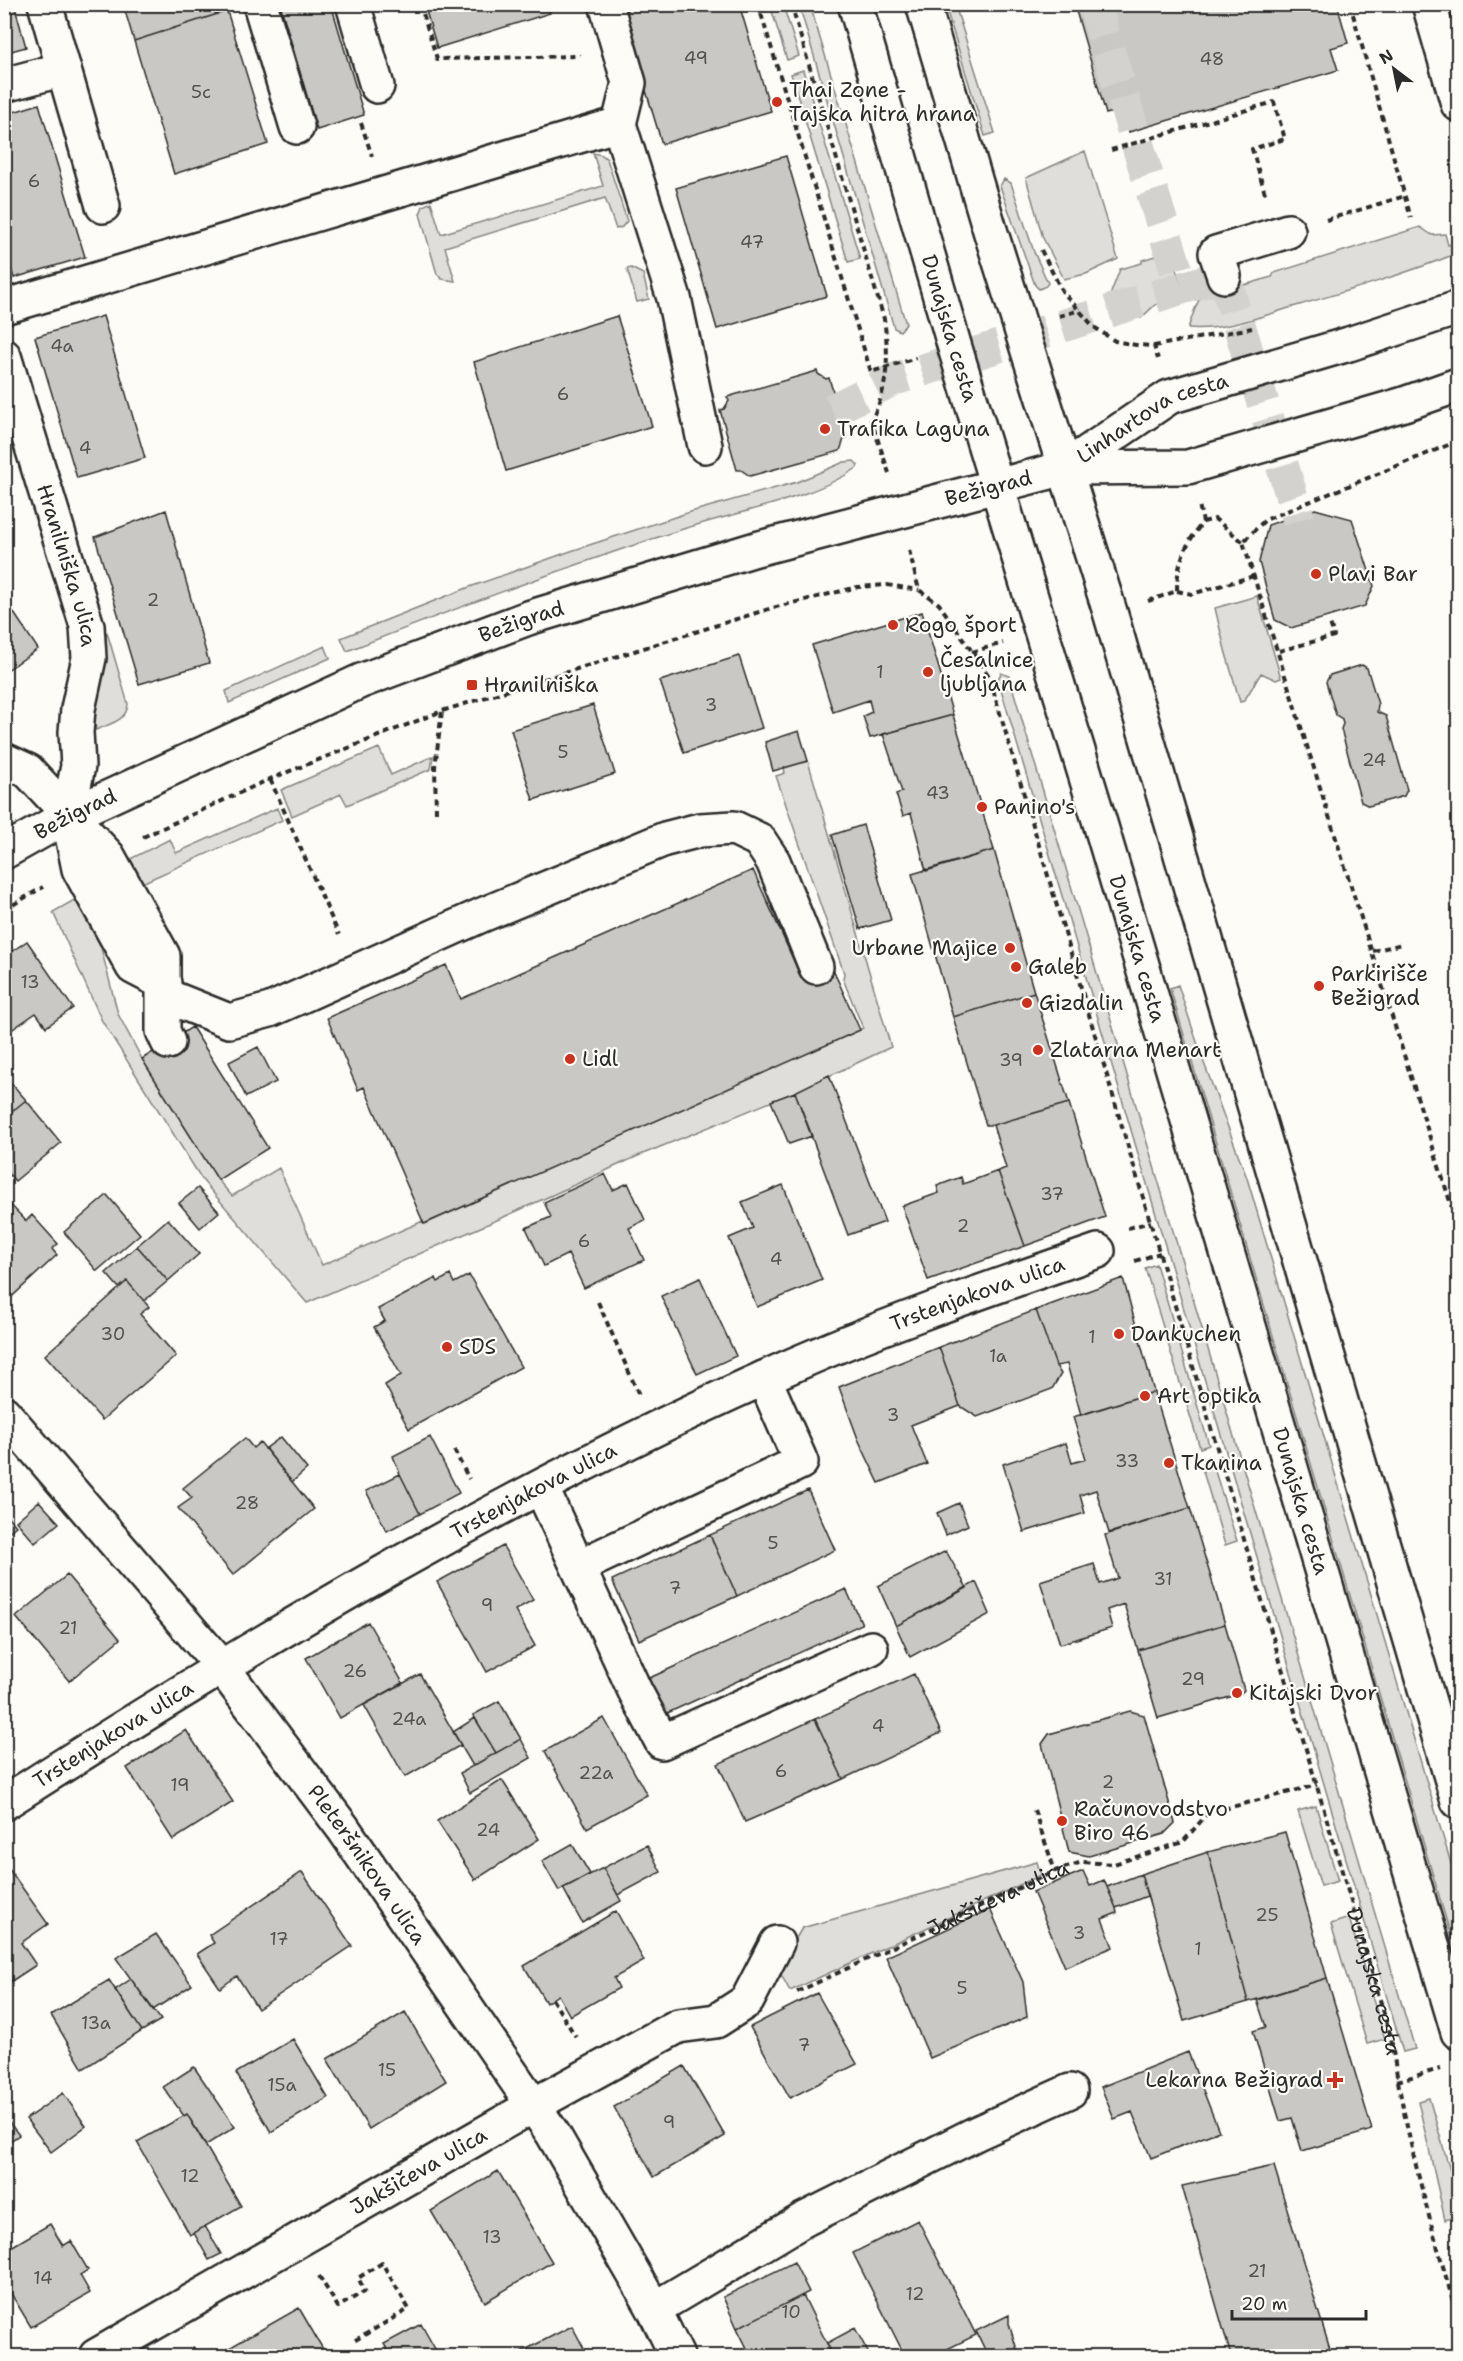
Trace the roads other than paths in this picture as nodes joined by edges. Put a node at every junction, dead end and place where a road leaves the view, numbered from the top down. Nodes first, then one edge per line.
1 (45, 4) edge
2 (260, 4) edge
3 (353, 4) edge
4 (606, 4) edge
5 (855, 4) edge
6 (923, 4) edge
7 (1429, 4) edge
8 (64, 69) junction
9 (4, 85) edge
10 (377, 86) road end
11 (1458, 104) edge
12 (620, 124) junction
13 (297, 127) dead end
14 (104, 206) dead end
15 (1283, 232) road end
16 (1224, 276) dead end
17 (4, 307) edge
18 (1458, 308) edge
19 (4, 356) edge
20 (1458, 385) edge
21 (705, 446) dead end
22 (1065, 468) junction
23 (999, 485) junction
24 (4, 760) edge
25 (68, 816) junction
26 (4, 852) edge
27 (816, 966) dead end
28 (164, 989) junction
29 (168, 1042) dead end
30 (1098, 1251) dead end
31 (764, 1378) junction
32 (4, 1413) edge
33 (541, 1487) junction
34 (578, 1567) junction
35 (871, 1648) dead end
36 (222, 1667) junction
37 (1458, 1801) edge
38 (4, 1803) edge
39 (777, 1943) dead end
40 (1458, 2032) edge
41 (1070, 2091) dead end
42 (534, 2105) junction
43 (654, 2309) junction
44 (96, 2356) edge
45 (678, 2356) edge

1 - 8 main road
2 - 13 main road
3 - 10 main road
4 - 12 main road
5 - 23 main road, Dunajska cesta
6 - 22 main road
7 - 11 main road
8 - 9 main road
8 - 14 main road
12 - 17 main road
12 - 21 main road
15 - 16 main road
18 - 22 main road, Linhartova cesta
19 - 25 main road, Hranilniška ulica
20 - 22 main road, Linhartova cesta
22 - 23 main road, Bežigrad
22 - 37 main road
23 - 25 main road, Bežigrad
23 - 40 main road, Dunajska cesta
24 - 25 main road
25 - 26 main road, Bežigrad
25 - 28 main road
27 - 28 main road
28 - 29 main road
30 - 31 main road, Trstenjakova ulica
31 - 33 main road, Trstenjakova ulica
31 - 34 main road
32 - 36 main road, Pleteršnikova ulica
33 - 34 main road
33 - 36 main road, Trstenjakova ulica
34 - 35 main road
36 - 38 main road, Trstenjakova ulica
36 - 42 main road, Pleteršnikova ulica
39 - 42 main road, Jakšičeva ulica
41 - 43 main road
42 - 43 main road, Pleteršnikova ulica
42 - 44 main road, Jakšičeva ulica
43 - 45 main road, Pleteršnikova ulica

